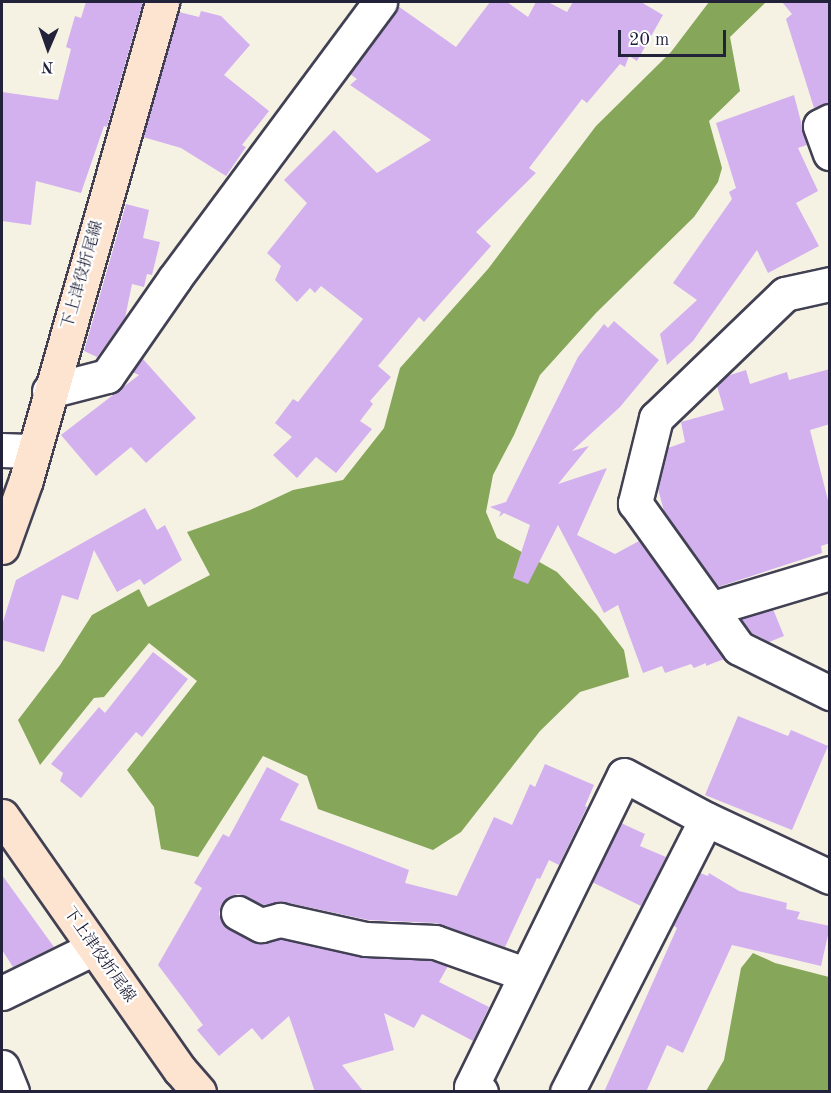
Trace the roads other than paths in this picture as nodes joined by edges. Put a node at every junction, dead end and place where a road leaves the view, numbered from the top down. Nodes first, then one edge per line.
1 (162, 2) edge
2 (380, 2) edge
3 (830, 121) edge
4 (830, 153) edge
5 (830, 284) edge
6 (49, 392) junction
7 (2, 450) edge
8 (34, 451) junction
9 (2, 547) edge
10 (830, 573) edge
11 (713, 608) junction
12 (830, 693) edge
13 (2, 816) edge
14 (706, 819) junction
15 (830, 877) edge
16 (238, 913) dead end
17 (94, 948) junction
18 (525, 974) junction
19 (2, 993) edge
20 (2, 1067) edge
21 (12, 1092) edge
22 (200, 1092) edge
23 (481, 1092) edge
24 (567, 1092) edge

1 - 6 main road, 下上津役折尾線
2 - 6 street
3 - 4 street
5 - 11 street
6 - 8 main road, 下上津役折尾線
7 - 8 street
8 - 9 main road, 下上津役折尾線
10 - 11 street
11 - 12 street
13 - 17 main road, 下上津役折尾線
14 - 15 street
14 - 18 street
14 - 24 street
16 - 18 street
17 - 19 street
17 - 22 main road, 下上津役折尾線
18 - 23 street
20 - 21 street

